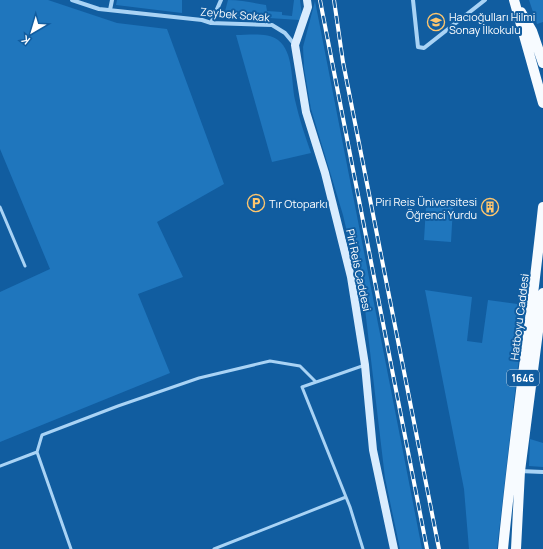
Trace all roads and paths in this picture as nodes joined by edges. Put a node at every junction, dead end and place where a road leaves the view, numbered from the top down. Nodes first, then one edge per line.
1 (72, 0) edge
2 (112, 0) edge
3 (221, 0) edge
4 (307, 0) edge
5 (413, 0) edge
6 (484, 0) edge
7 (515, 3) edge
8 (110, 10) junction
9 (211, 23) junction
10 (295, 45) junction
11 (540, 45) edge
12 (543, 63) edge
13 (543, 103) edge
14 (0, 207) edge
15 (543, 207) edge
16 (25, 266) dead end
17 (543, 293) edge
18 (364, 365) junction
19 (316, 382) junction
20 (37, 452) junction
21 (0, 466) edge
22 (516, 471) junction
23 (543, 472) edge
24 (346, 497) junction
25 (71, 549) edge
26 (214, 549) edge
27 (363, 549) edge
28 (394, 549) edge
29 (503, 549) edge
30 (516, 549) edge

1 - 8 street, Zeybek Sokak
2 - 8 street
3 - 9 street
4 - 10 street, Piri Reis Caddesi
5 - 6 street
7 - 11 main road
7 - 13 main road
8 - 9 street, Zeybek Sokak
9 - 10 street, Zeybek Sokak
10 - 18 street, Piri Reis Caddesi
11 - 12 main road
14 - 16 lane
15 - 22 main road, Hatboyu Caddesi / 1646
17 - 22 main road, Hatboyu Caddesi / 1646
18 - 19 lane
18 - 28 street, Piri Reis Caddesi
19 - 20 lane
19 - 24 lane
20 - 21 lane
20 - 25 lane
22 - 23 street
22 - 29 main road, Hatboyu Caddesi / 1646
22 - 30 main road, Hatboyu Caddesi / 1646
24 - 26 lane
24 - 27 lane

